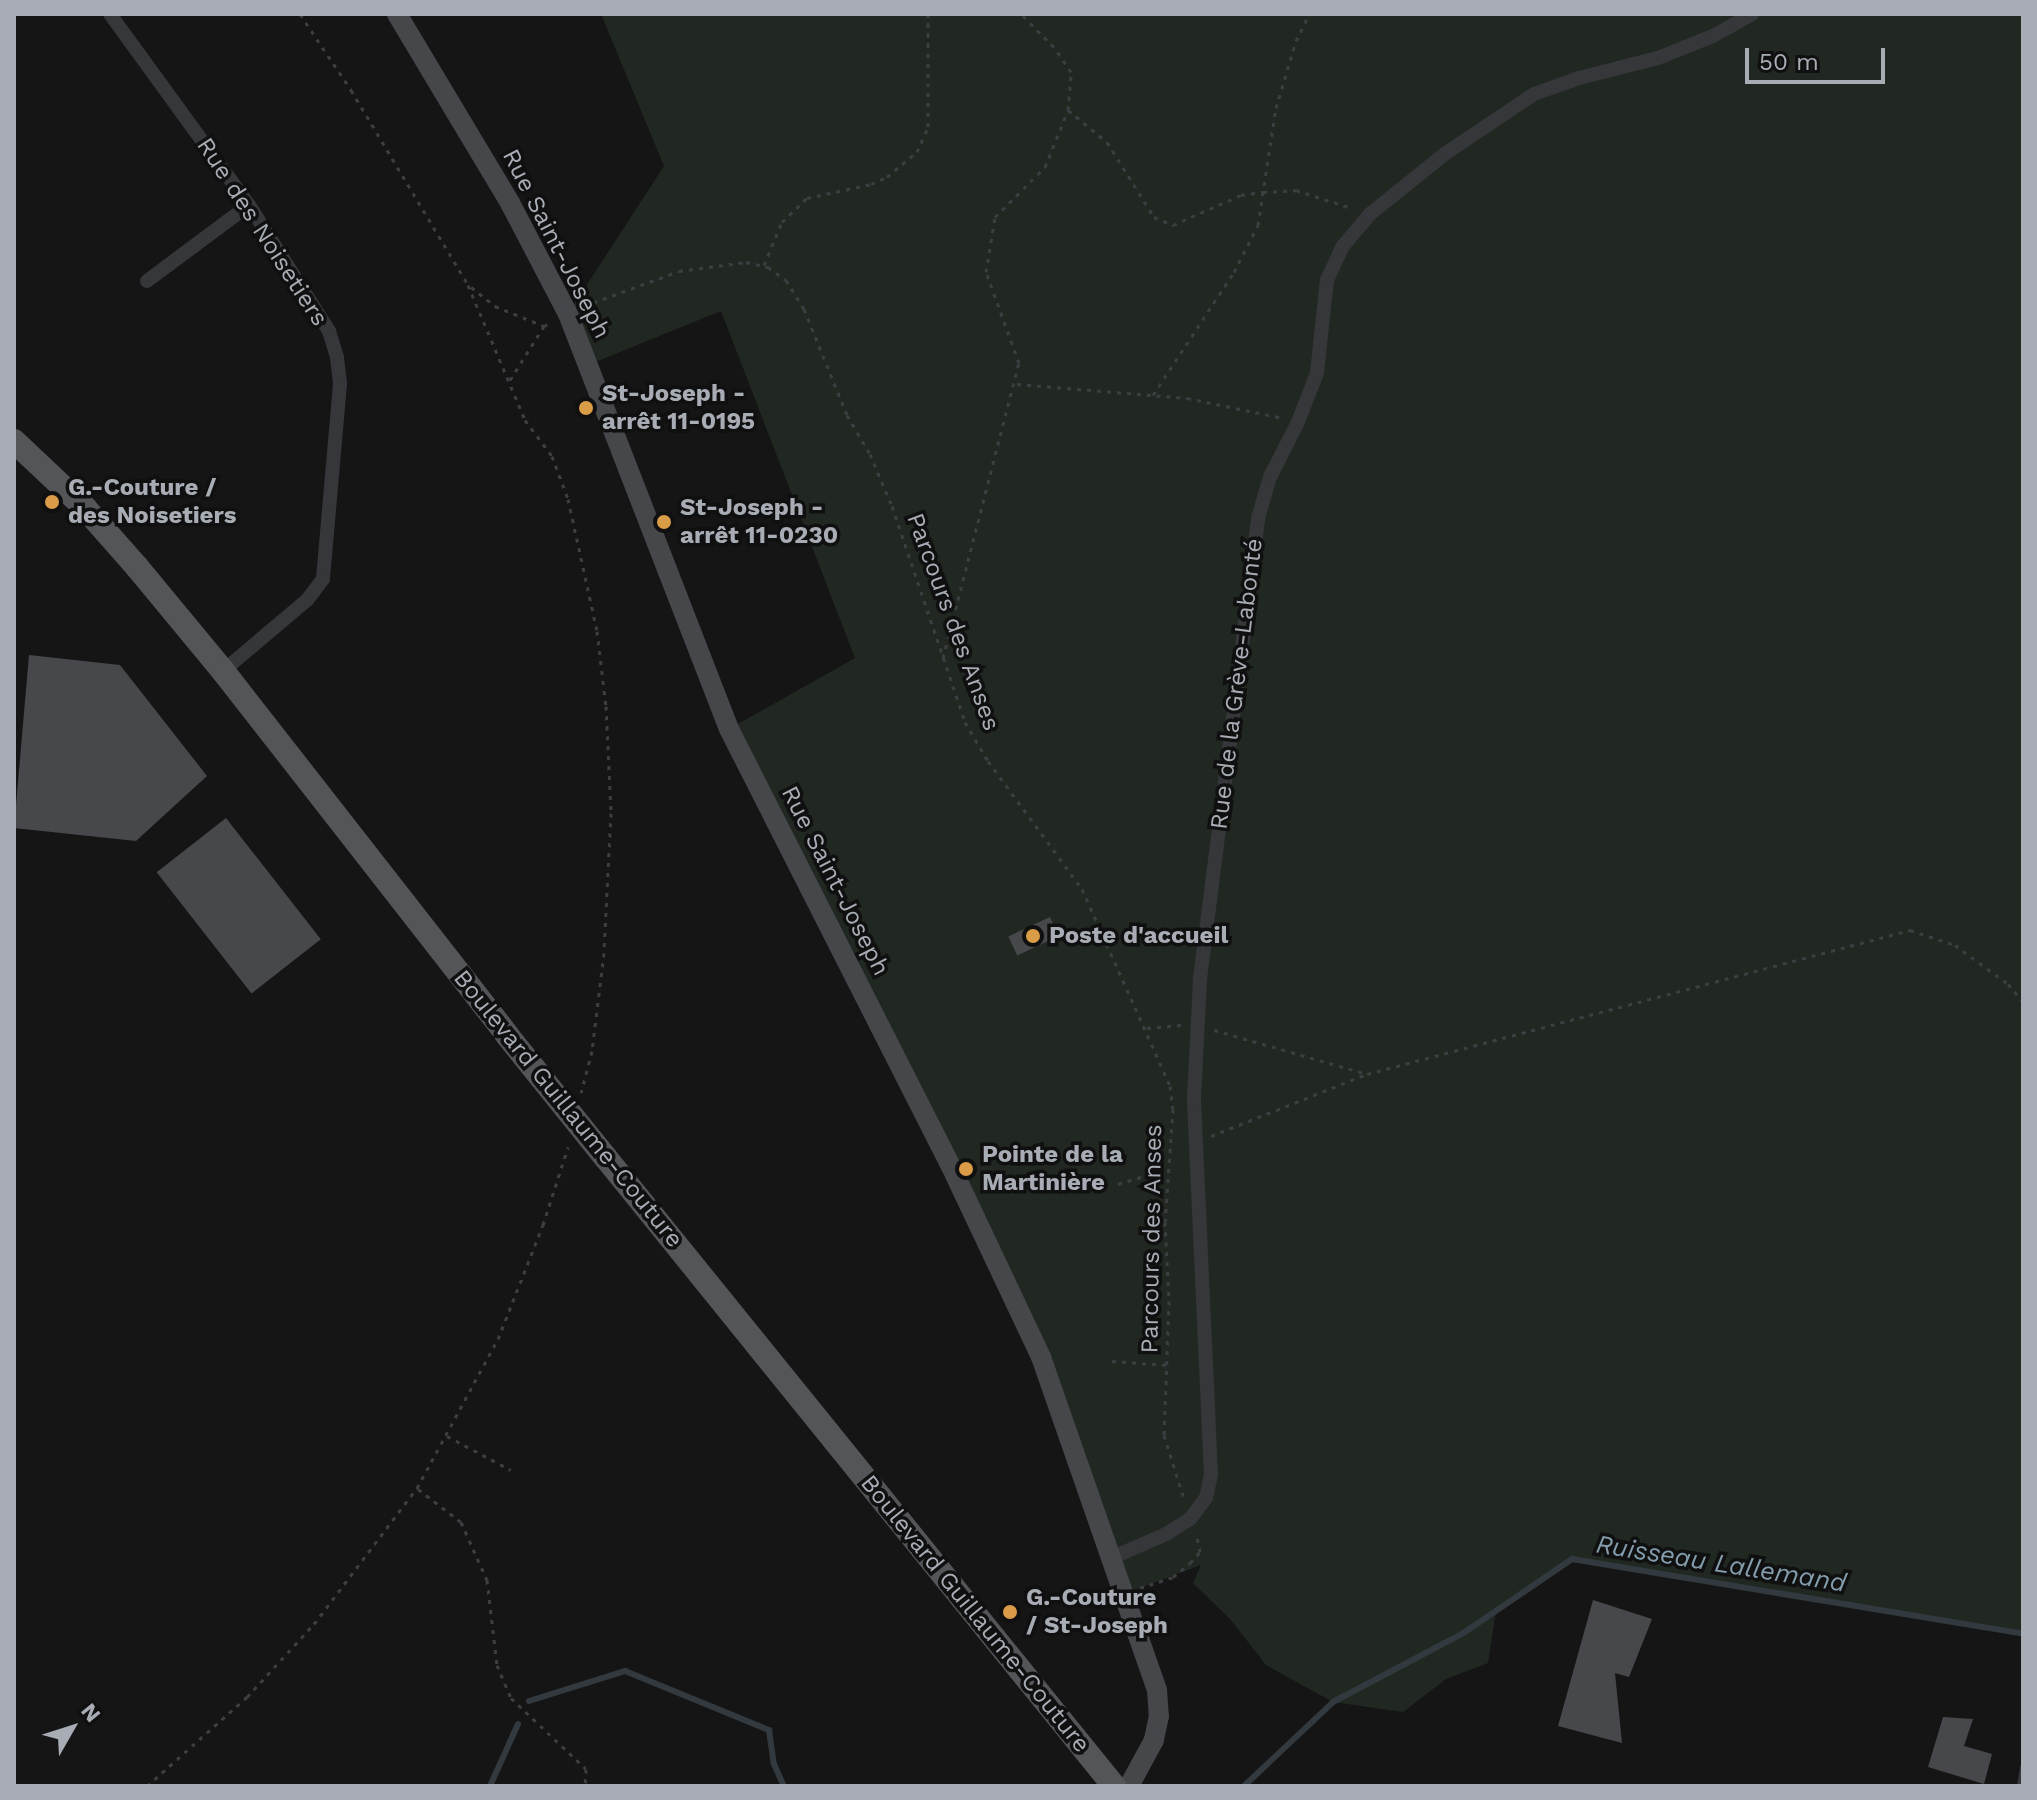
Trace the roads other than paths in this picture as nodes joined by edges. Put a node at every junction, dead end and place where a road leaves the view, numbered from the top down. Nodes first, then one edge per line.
1 (110, 14) edge
2 (397, 14) edge
3 (1752, 14) edge
4 (249, 205) junction
5 (147, 281) dead end
6 (14, 441) edge
7 (223, 671) junction
8 (1109, 1559) junction
9 (2023, 1767) edge
10 (1114, 1786) edge
11 (1129, 1786) edge
12 (2020, 1786) edge

1 - 4 street, Rue des Noisetiers
2 - 8 street, Rue Saint-Joseph
3 - 8 street, Rue de la Grève-Labonté
4 - 5 street
4 - 7 street, Rue des Noisetiers
6 - 7 main road, Boulevard Guillaume-Couture
7 - 10 main road, Boulevard Guillaume-Couture, bridge
8 - 11 street, Rue Saint-Joseph
9 - 12 lane

